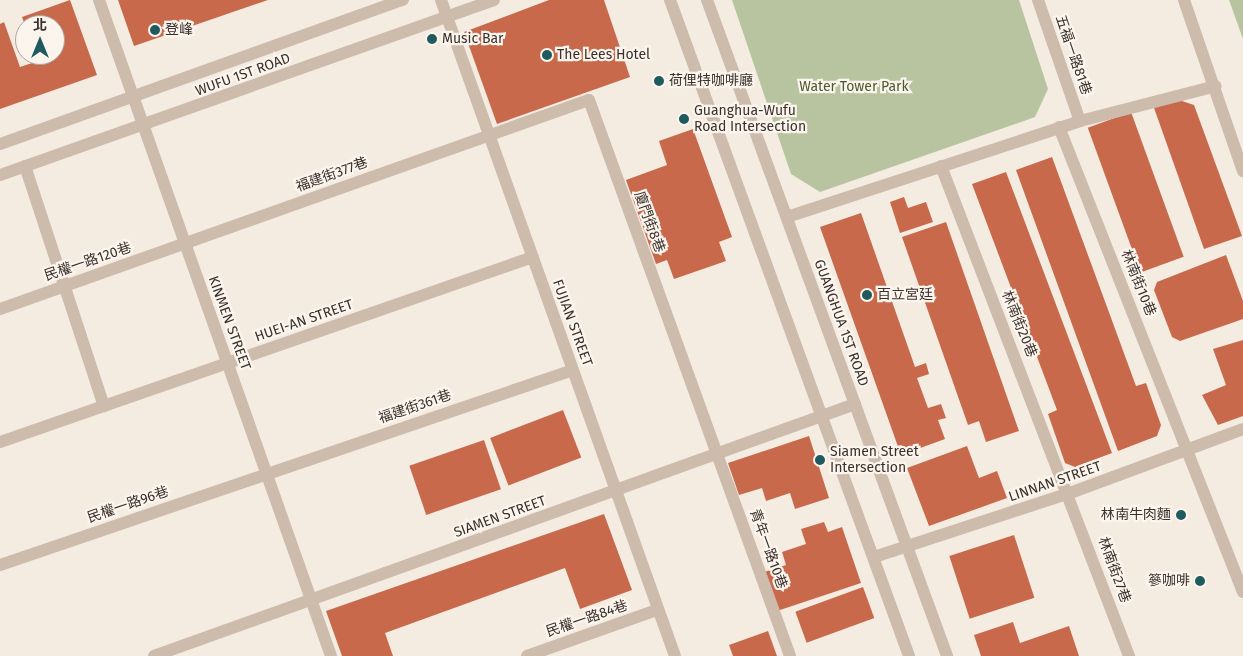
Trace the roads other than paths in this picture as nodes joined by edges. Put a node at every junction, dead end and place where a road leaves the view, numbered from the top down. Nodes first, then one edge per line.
1 (99, 0) edge
2 (402, 0) edge
3 (441, 0) edge
4 (494, 0) edge
5 (670, 0) edge
6 (707, 0) edge
7 (1038, 0) edge
8 (1184, 0) edge
9 (448, 18) junction
10 (1216, 86) junction
11 (134, 96) junction
12 (1080, 121) junction
13 (144, 126) junction
14 (1059, 128) junction
15 (489, 134) junction
16 (0, 144) edge
17 (25, 166) junction
18 (941, 166) junction
19 (1243, 172) edge
20 (0, 175) edge
21 (787, 217) junction
22 (186, 244) junction
23 (532, 257) junction
24 (66, 286) junction
25 (0, 309) edge
26 (228, 363) junction
27 (573, 370) junction
28 (855, 404) junction
29 (104, 406) junction
30 (823, 415) junction
31 (1243, 428) edge
32 (0, 442) edge
33 (1190, 450) junction
34 (717, 453) junction
35 (266, 473) junction
36 (614, 492) junction
37 (1070, 493) junction
38 (907, 547) junction
39 (874, 557) junction
40 (0, 565) edge
41 (1243, 592) edge
42 (312, 602) junction
43 (657, 610) junction
44 (154, 656) edge
45 (331, 656) edge
46 (527, 656) edge
47 (675, 656) edge
48 (790, 656) edge
49 (909, 656) edge
50 (947, 656) edge
51 (1129, 656) edge

1 - 11 street, KINMEN STREET
2 - 11 street, WUFU 1ST ROAD
3 - 9 street, FUJIAN STREET
4 - 9 street, WUFU 1ST ROAD
5 - 30 street
6 - 21 street, GUANGHUA 1ST ROAD
7 - 12 street, 五福一路81巷
8 - 10 street
9 - 13 street, WUFU 1ST ROAD
9 - 15 street, FUJIAN STREET
10 - 12 street
10 - 19 street
11 - 13 street, KINMEN STREET
11 - 16 street, WUFU 1ST ROAD
12 - 14 street
13 - 17 street, WUFU 1ST ROAD
13 - 22 street, KINMEN STREET
14 - 18 street
14 - 33 street, 林南街10巷
15 - 22 street, 福建街377巷
15 - 23 street, FUJIAN STREET
15 - 34 street, 廈門街8巷
17 - 20 street, WUFU 1ST ROAD
17 - 24 street
18 - 21 street
18 - 37 street, 林南街20巷
21 - 28 street, GUANGHUA 1ST ROAD
22 - 24 street, 民權一路120巷
22 - 26 street, KINMEN STREET
23 - 26 street, HUEI-AN STREET
23 - 27 street, FUJIAN STREET
24 - 25 street, 民權一路120巷
24 - 29 street
26 - 29 street, HUEI-AN STREET
26 - 35 street, KINMEN STREET
27 - 35 street, 福建街361巷
27 - 36 street, FUJIAN STREET
28 - 30 street, SIAMEN STREET
28 - 38 street, GUANGHUA 1ST ROAD
29 - 32 street, HUEI-AN STREET
30 - 34 street, SIAMEN STREET
30 - 39 street
31 - 33 street, LINNAN STREET
33 - 37 street, LINNAN STREET
33 - 41 street, 林南街10巷
34 - 36 street, SIAMEN STREET
34 - 48 street, 青年一路10巷
35 - 40 street, 民權一路96巷
35 - 42 street, KINMEN STREET
36 - 42 street, SIAMEN STREET
36 - 43 street, FUJIAN STREET
37 - 38 street, LINNAN STREET
37 - 51 street, 林南街27巷
38 - 39 street, LINNAN STREET
38 - 50 street, GUANGHUA 1ST ROAD
39 - 49 street
42 - 44 street, SIAMEN STREET
42 - 45 street, KINMEN STREET
43 - 46 street, 民權一路84巷
43 - 47 street, FUJIAN STREET

